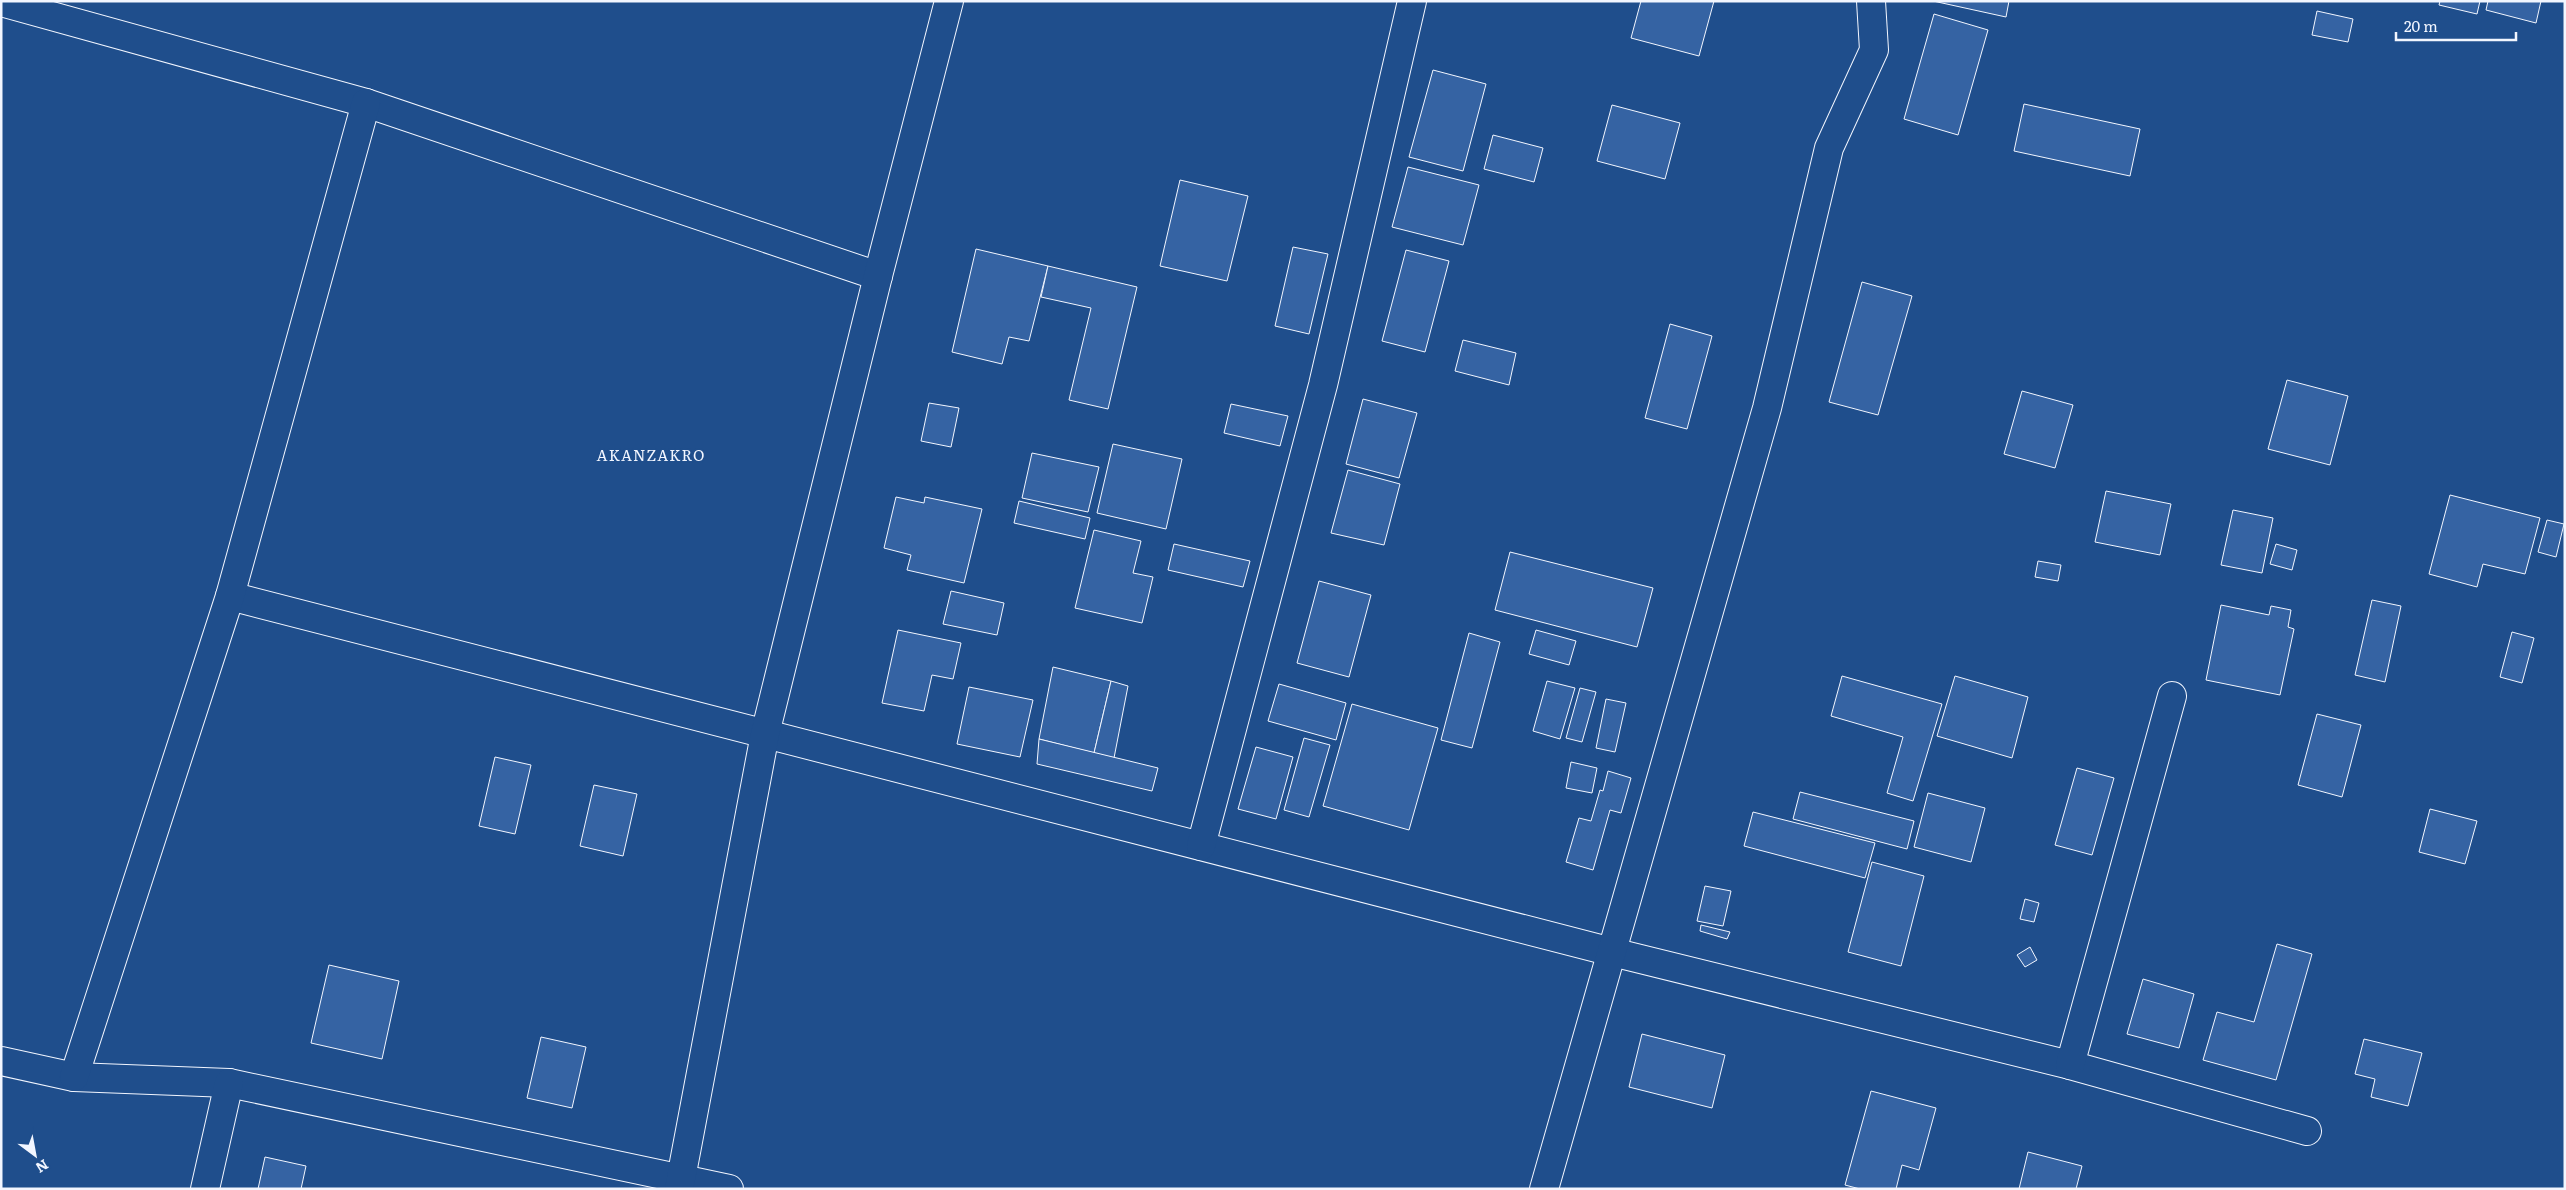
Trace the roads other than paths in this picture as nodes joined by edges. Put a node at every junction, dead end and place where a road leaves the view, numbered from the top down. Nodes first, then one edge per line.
1 (949, 1) edge
2 (1412, 1) edge
3 (1872, 1) edge
4 (1, 2) edge
5 (366, 103) junction
6 (878, 276) junction
7 (230, 596) junction
8 (2172, 696) dead end
9 (766, 734) junction
10 (1201, 846) junction
11 (1612, 952) junction
12 (1, 1061) edge
13 (2070, 1065) junction
14 (74, 1077) junction
15 (229, 1083) junction
16 (2307, 1131) dead end
17 (681, 1183) edge
18 (205, 1189) edge
19 (729, 1189) edge
20 (1544, 1189) edge

1 - 6 street
2 - 10 street
3 - 11 street
4 - 5 street
5 - 6 street
5 - 7 street
6 - 9 street
7 - 9 street
7 - 14 street
8 - 13 street
9 - 10 street
9 - 17 street
10 - 11 street
11 - 13 street
11 - 20 street
12 - 14 street
13 - 16 street
14 - 15 street
15 - 17 street
15 - 18 street
17 - 19 street

